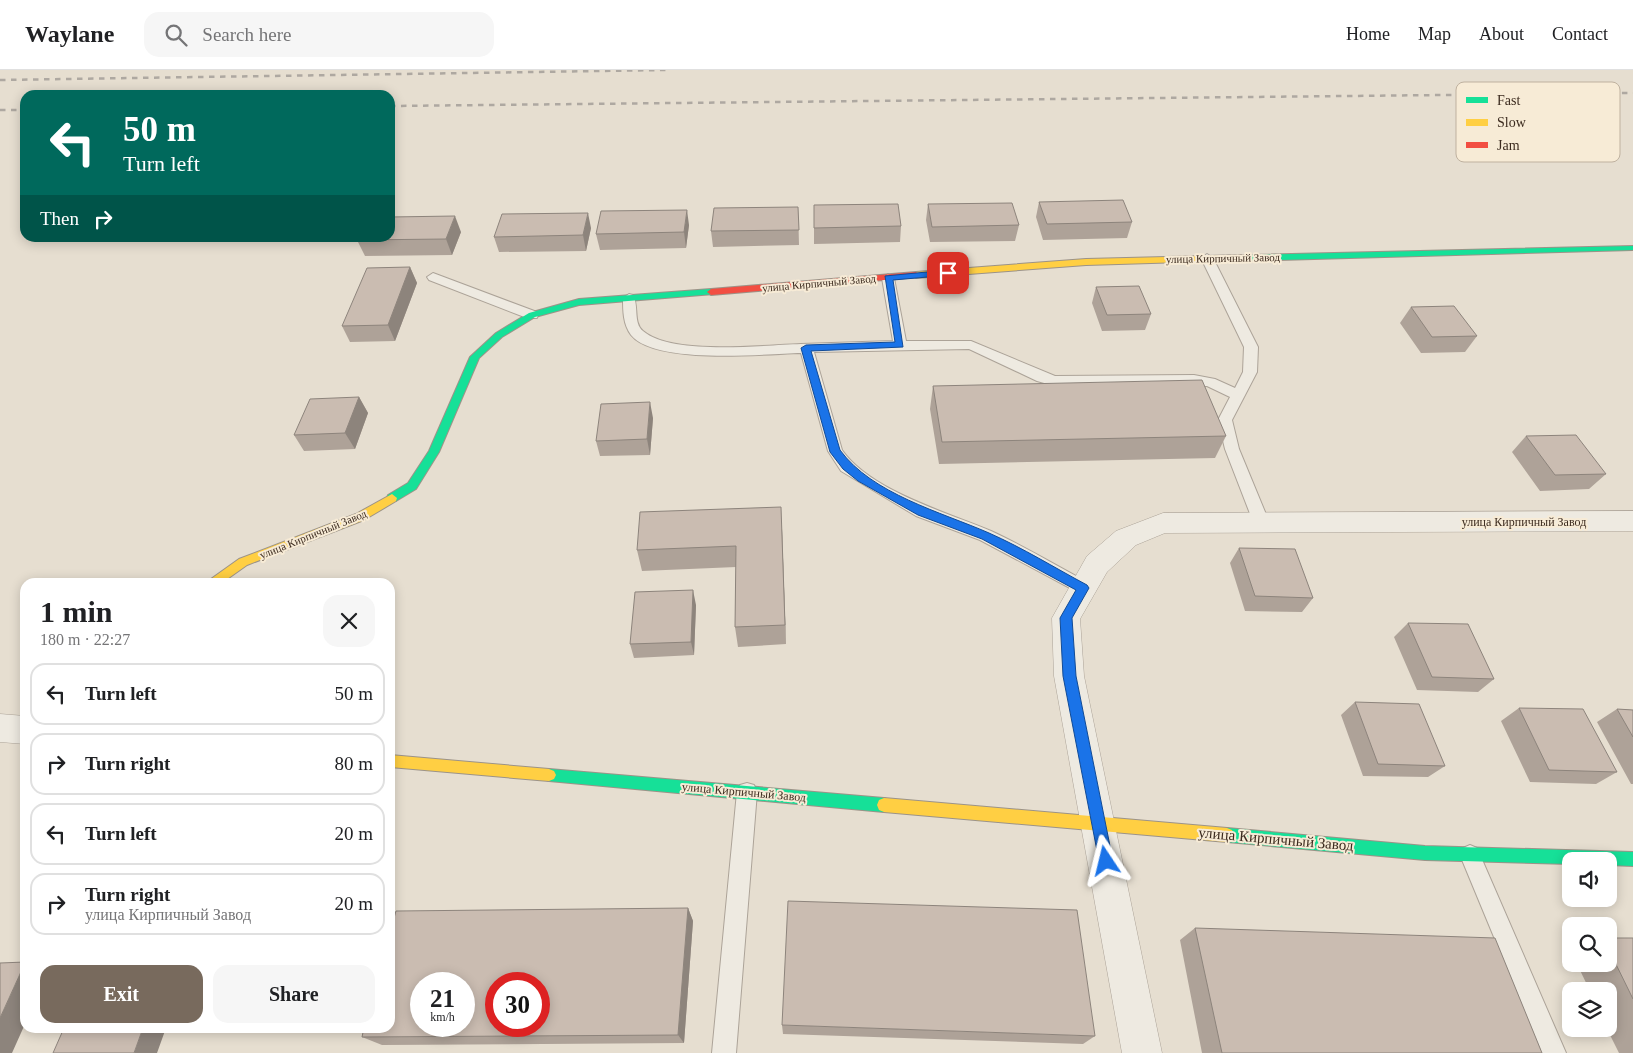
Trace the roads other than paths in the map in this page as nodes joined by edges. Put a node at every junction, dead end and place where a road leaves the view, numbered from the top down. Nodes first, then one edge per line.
1 (1633, 248) edge
2 (1206, 258) junction
3 (432, 277) dead end
4 (888, 278) junction
5 (628, 298) junction
6 (532, 315) junction
7 (900, 344) junction
8 (806, 348) junction
9 (1237, 394) junction
10 (1633, 520) edge
11 (1262, 524) junction
12 (221, 578) edge
13 (1083, 588) junction
14 (0, 728) edge
15 (20, 730) edge
16 (395, 760) edge
17 (747, 792) junction
18 (1099, 823) junction
19 (1470, 854) junction
20 (1633, 859) edge
21 (724, 1053) edge
22 (1142, 1053) edge
23 (1554, 1053) edge

1 - 2 street, улица Кирпичный Завод
2 - 4 street, улица Кирпичный Завод
2 - 9 lane
3 - 6 lane
4 - 5 street, улица Кирпичный Завод
4 - 7 lane
5 - 6 street, улица Кирпичный Завод
5 - 8 lane
6 - 12 street, улица Кирпичный Завод
7 - 8 lane
7 - 9 lane
8 - 13 lane
9 - 11 lane
10 - 11 street, улица Кирпичный Завод
11 - 13 street, улица Кирпичный Завод
13 - 18 street, улица Кирпичный Завод
14 - 15 street
16 - 17 street, улица Кирпичный Завод
17 - 18 street, улица Кирпичный Завод
17 - 21 lane
18 - 19 street, улица Кирпичный Завод
18 - 22 street, улица Кирпичный Завод
19 - 20 street, улица Кирпичный Завод
19 - 23 lane

